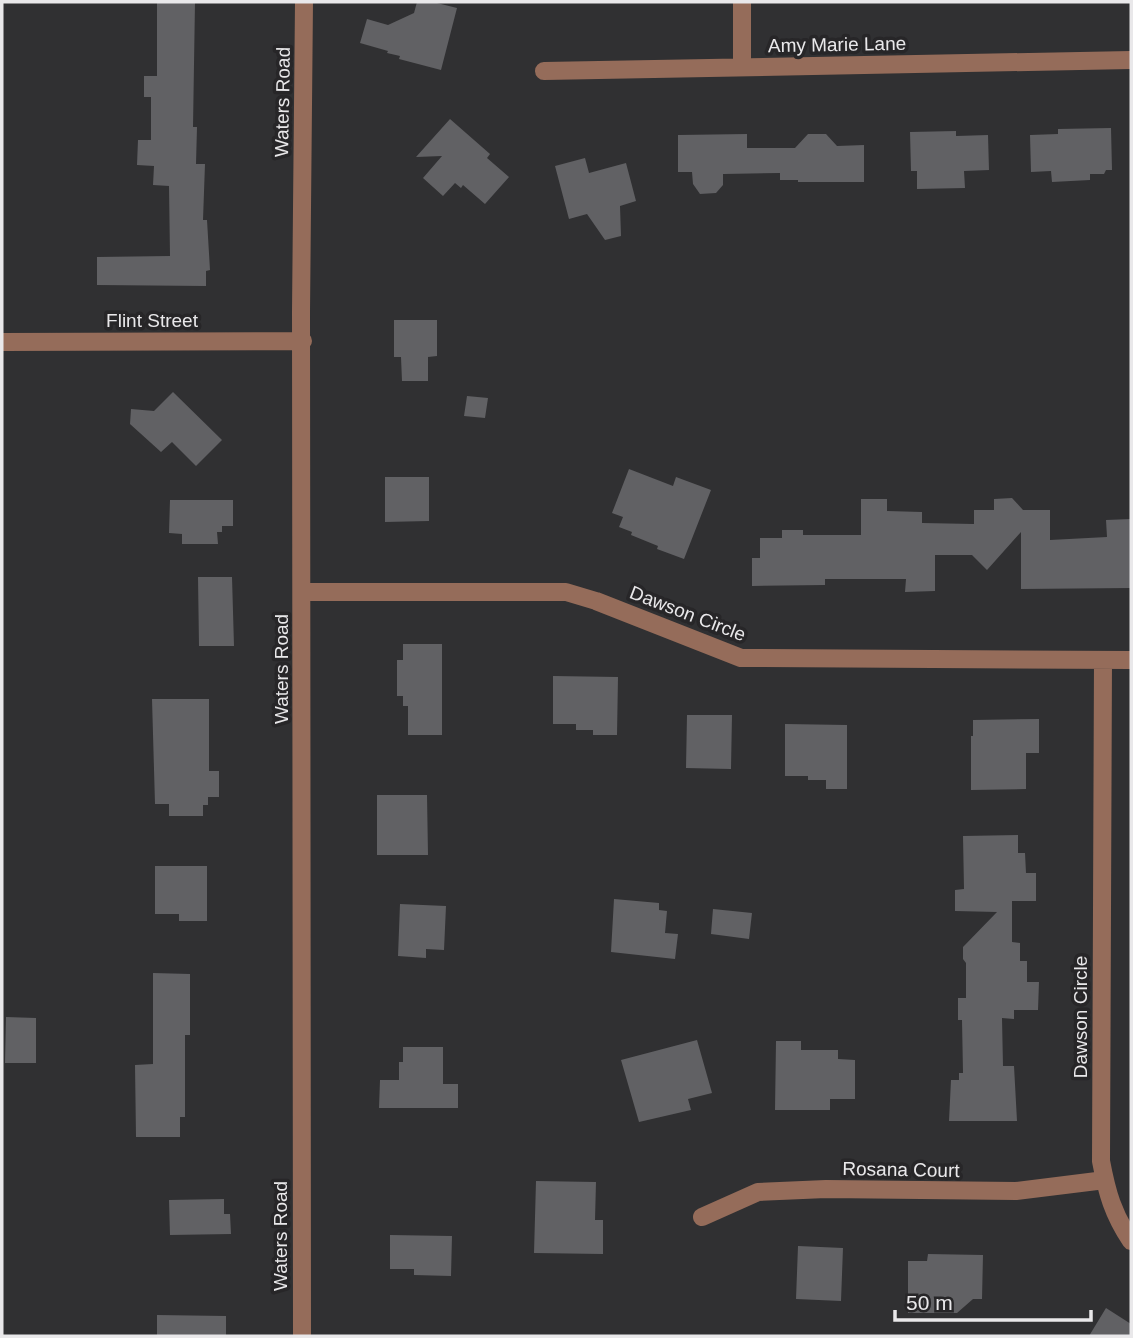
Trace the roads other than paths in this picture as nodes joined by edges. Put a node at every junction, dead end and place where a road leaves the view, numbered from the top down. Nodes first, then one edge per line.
1 (304, 2) edge
2 (742, 2) edge
3 (1131, 60) edge
4 (743, 67) junction
5 (544, 71) dead end
6 (303, 341) junction
7 (2, 342) edge
8 (302, 592) junction
9 (1103, 660) junction
10 (1131, 660) edge
11 (1105, 1180) junction
12 (702, 1217) dead end
13 (1131, 1241) edge
14 (302, 1336) edge

1 - 6 street, Waters Road
2 - 4 street
3 - 4 street, Amy Marie Lane
4 - 5 street, Amy Marie Lane
6 - 7 street, Flint Street
6 - 8 street, Waters Road
8 - 9 street, Dawson Circle
8 - 14 street, Waters Road
9 - 10 street, Dawson Circle
9 - 11 street, Dawson Circle
11 - 12 street, Rosana Court
11 - 13 street, Dawson Circle

